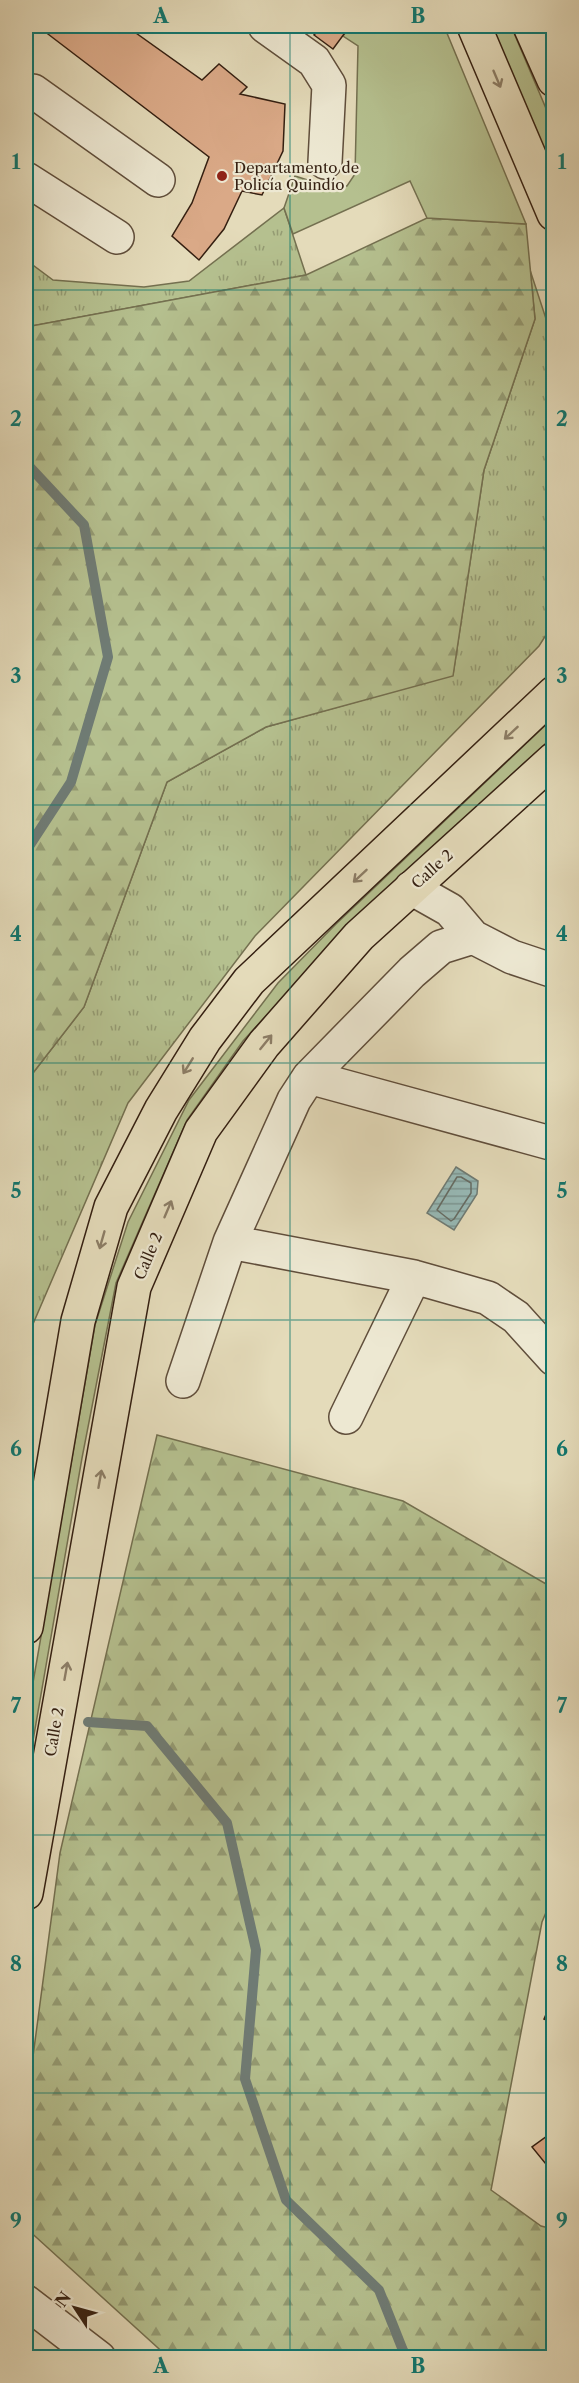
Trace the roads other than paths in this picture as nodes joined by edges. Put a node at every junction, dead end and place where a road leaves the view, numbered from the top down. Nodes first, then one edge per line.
1 (474, 26) edge
2 (530, 26) edge
3 (283, 30) edge
4 (554, 80) edge
5 (28, 87) edge
6 (325, 162) dead end
7 (26, 179) edge
8 (158, 180) dead end
9 (554, 214) edge
10 (117, 237) dead end
11 (554, 693) edge
12 (554, 759) edge
13 (411, 888) junction
14 (473, 937) junction
15 (554, 971) edge
16 (309, 1077) junction
17 (554, 1144) edge
18 (230, 1242) junction
19 (414, 1277) junction
20 (554, 1359) edge
21 (183, 1381) dead end
22 (346, 1417) dead end
23 (26, 1628) edge
24 (26, 1893) edge
25 (26, 2302) edge
26 (99, 2358) edge

1 -> 9 main road
2 - 4 main road
3 - 6 lane
5 - 8 lane
7 - 10 lane
11 -> 23 main road
12 - 13 main road, Calle 2
13 - 14 lane
24 -> 13 main road, Calle 2
14 - 15 lane
14 - 16 lane
16 - 17 lane
16 - 18 lane
18 - 19 lane
18 - 21 lane
19 - 20 lane
19 - 22 lane
25 - 26 lane

